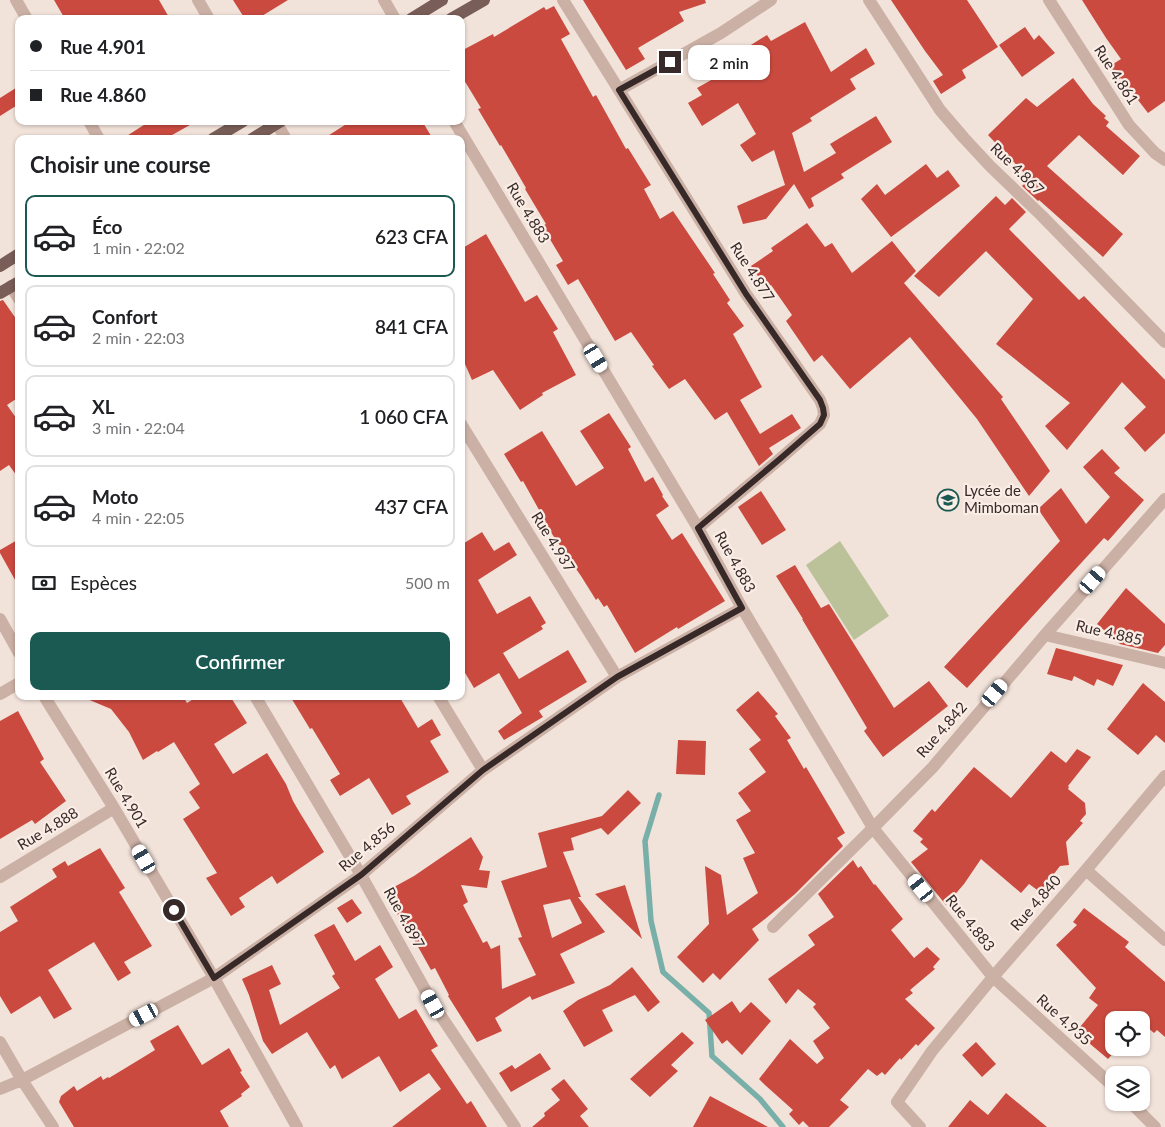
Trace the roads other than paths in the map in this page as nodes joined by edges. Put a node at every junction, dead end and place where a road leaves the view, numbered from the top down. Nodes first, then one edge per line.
1 (16, 0) edge
2 (198, 0) edge
3 (384, 0) edge
4 (442, 0) edge
5 (484, 0) edge
6 (564, 0) edge
7 (772, 0) edge
8 (869, 0) edge
9 (1049, 0) edge
10 (25, 15) edge
11 (207, 15) edge
12 (393, 15) edge
13 (418, 15) edge
14 (458, 15) edge
15 (619, 90) junction
16 (236, 125) edge
17 (274, 125) edge
18 (220, 135) edge
19 (258, 135) edge
20 (465, 139) edge
21 (1165, 160) edge
22 (15, 257) edge
23 (0, 266) edge
24 (1165, 342) edge
25 (465, 430) edge
26 (1165, 499) edge
27 (698, 528) junction
28 (742, 608) junction
29 (0, 619) edge
30 (1045, 635) junction
31 (15, 646) edge
32 (1165, 663) edge
33 (617, 677) junction
34 (15, 685) edge
35 (0, 694) edge
36 (46, 700) edge
37 (257, 700) edge
38 (440, 700) edge
39 (483, 770) junction
40 (1165, 776) edge
41 (114, 808) junction
42 (873, 828) junction
43 (1086, 870) junction
44 (361, 875) junction
45 (0, 878) edge
46 (773, 927) dead end
47 (1165, 940) edge
48 (214, 978) junction
49 (993, 978) junction
50 (0, 1042) edge
51 (1105, 1079) edge
52 (22, 1080) junction
53 (0, 1089) edge
54 (1139, 1111) edge
55 (53, 1127) edge
56 (297, 1127) edge
57 (515, 1127) edge
58 (920, 1127) edge
59 (1155, 1127) edge

1 - 10 street
2 - 11 street
3 - 12 street
4 - 13 main road
5 - 14 main road
6 - 15 street, Rue 4.877
7 - 15 street
8 - 24 street, Rue 4.867
9 - 21 street, Rue 4.861
15 - 27 street, Rue 4.877
16 - 18 main road
17 - 19 main road
20 - 27 street, Rue 4.883
22 - 23 main road
25 - 33 street, Rue 4.937
26 - 30 street, Rue 4.842
27 - 28 street, Rue 4.883
28 - 33 street, Rue 4.856
28 - 42 street, Rue 4.883
29 - 31 street
30 - 32 street, Rue 4.885
30 - 42 street, Rue 4.842
33 - 39 street, Rue 4.856
34 - 35 street
36 - 41 street, Rue 4.901
37 - 44 street, Rue 4.897
38 - 39 street
39 - 44 street, Rue 4.856
40 - 43 street, Rue 4.840
41 - 45 street, Rue 4.888
41 - 48 street, Rue 4.901
42 - 46 street, Rue 4.842
42 - 49 street, Rue 4.883
43 - 47 street
43 - 49 street, Rue 4.840
44 - 48 street, Rue 4.856
44 - 57 street, Rue 4.897
48 - 52 street, Rue 4.856
48 - 56 street, Rue 4.901
49 - 51 street, Rue 4.935
49 - 58 street, Rue 4.840
50 - 52 street
52 - 53 street, Rue 4.856
52 - 55 street
54 - 59 street

